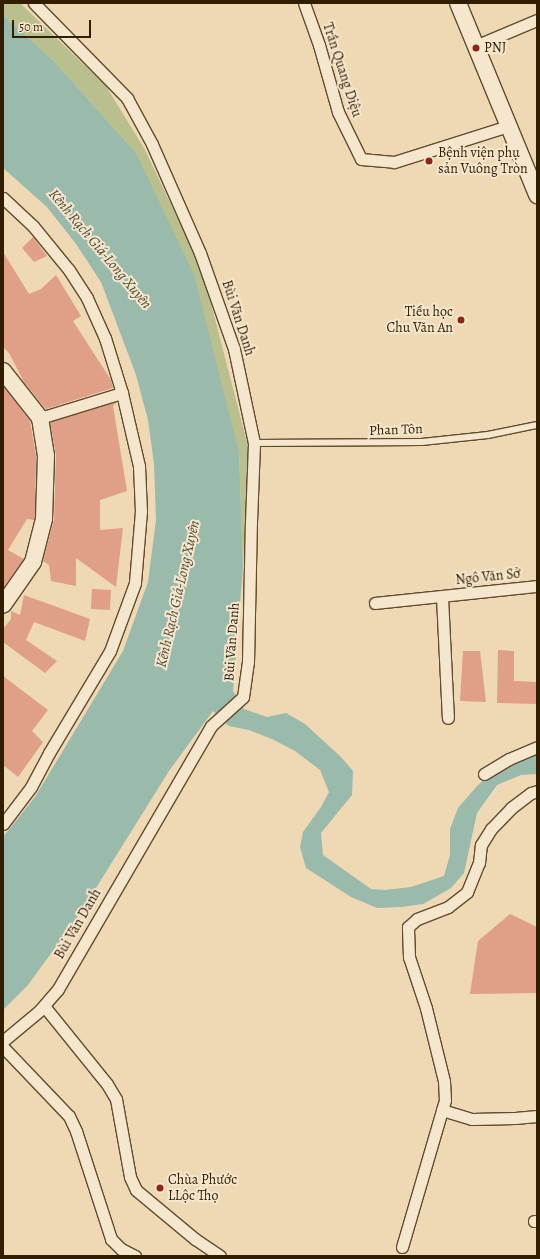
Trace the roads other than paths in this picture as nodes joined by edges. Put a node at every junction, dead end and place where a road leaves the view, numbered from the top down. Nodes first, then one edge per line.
1 (34, 3) edge
2 (304, 3) edge
3 (458, 3) edge
4 (537, 20) edge
5 (475, 46) junction
6 (508, 126) junction
7 (537, 195) edge
8 (3, 198) edge
9 (3, 371) edge
10 (122, 393) junction
11 (40, 418) junction
12 (537, 425) edge
13 (254, 443) junction
14 (537, 586) edge
15 (442, 597) junction
16 (375, 604) dead end
17 (3, 605) edge
18 (448, 718) dead end
19 (537, 747) edge
20 (484, 774) dead end
21 (537, 791) edge
22 (3, 824) edge
23 (42, 1009) junction
24 (3, 1041) edge
25 (3, 1048) edge
26 (442, 1110) junction
27 (537, 1116) edge
28 (402, 1247) dead end
29 (134, 1256) edge
30 (220, 1256) edge

1 - 13 street, Bùi Văn Danh
2 - 6 street, Trần Quang Diệu
3 - 5 street
4 - 5 street
5 - 6 street
6 - 7 street
8 - 10 street
9 - 11 street
10 - 11 street
10 - 22 street
11 - 17 street
12 - 13 lane, Phan Tôn
13 - 23 street, Bùi Văn Danh
14 - 15 street, Ngô Văn Sở
15 - 16 street, Ngô Văn Sở
15 - 18 street
19 - 20 street
21 - 26 street
23 - 24 street, Bùi Văn Danh
23 - 30 street
25 - 29 street
26 - 27 street
26 - 28 street

